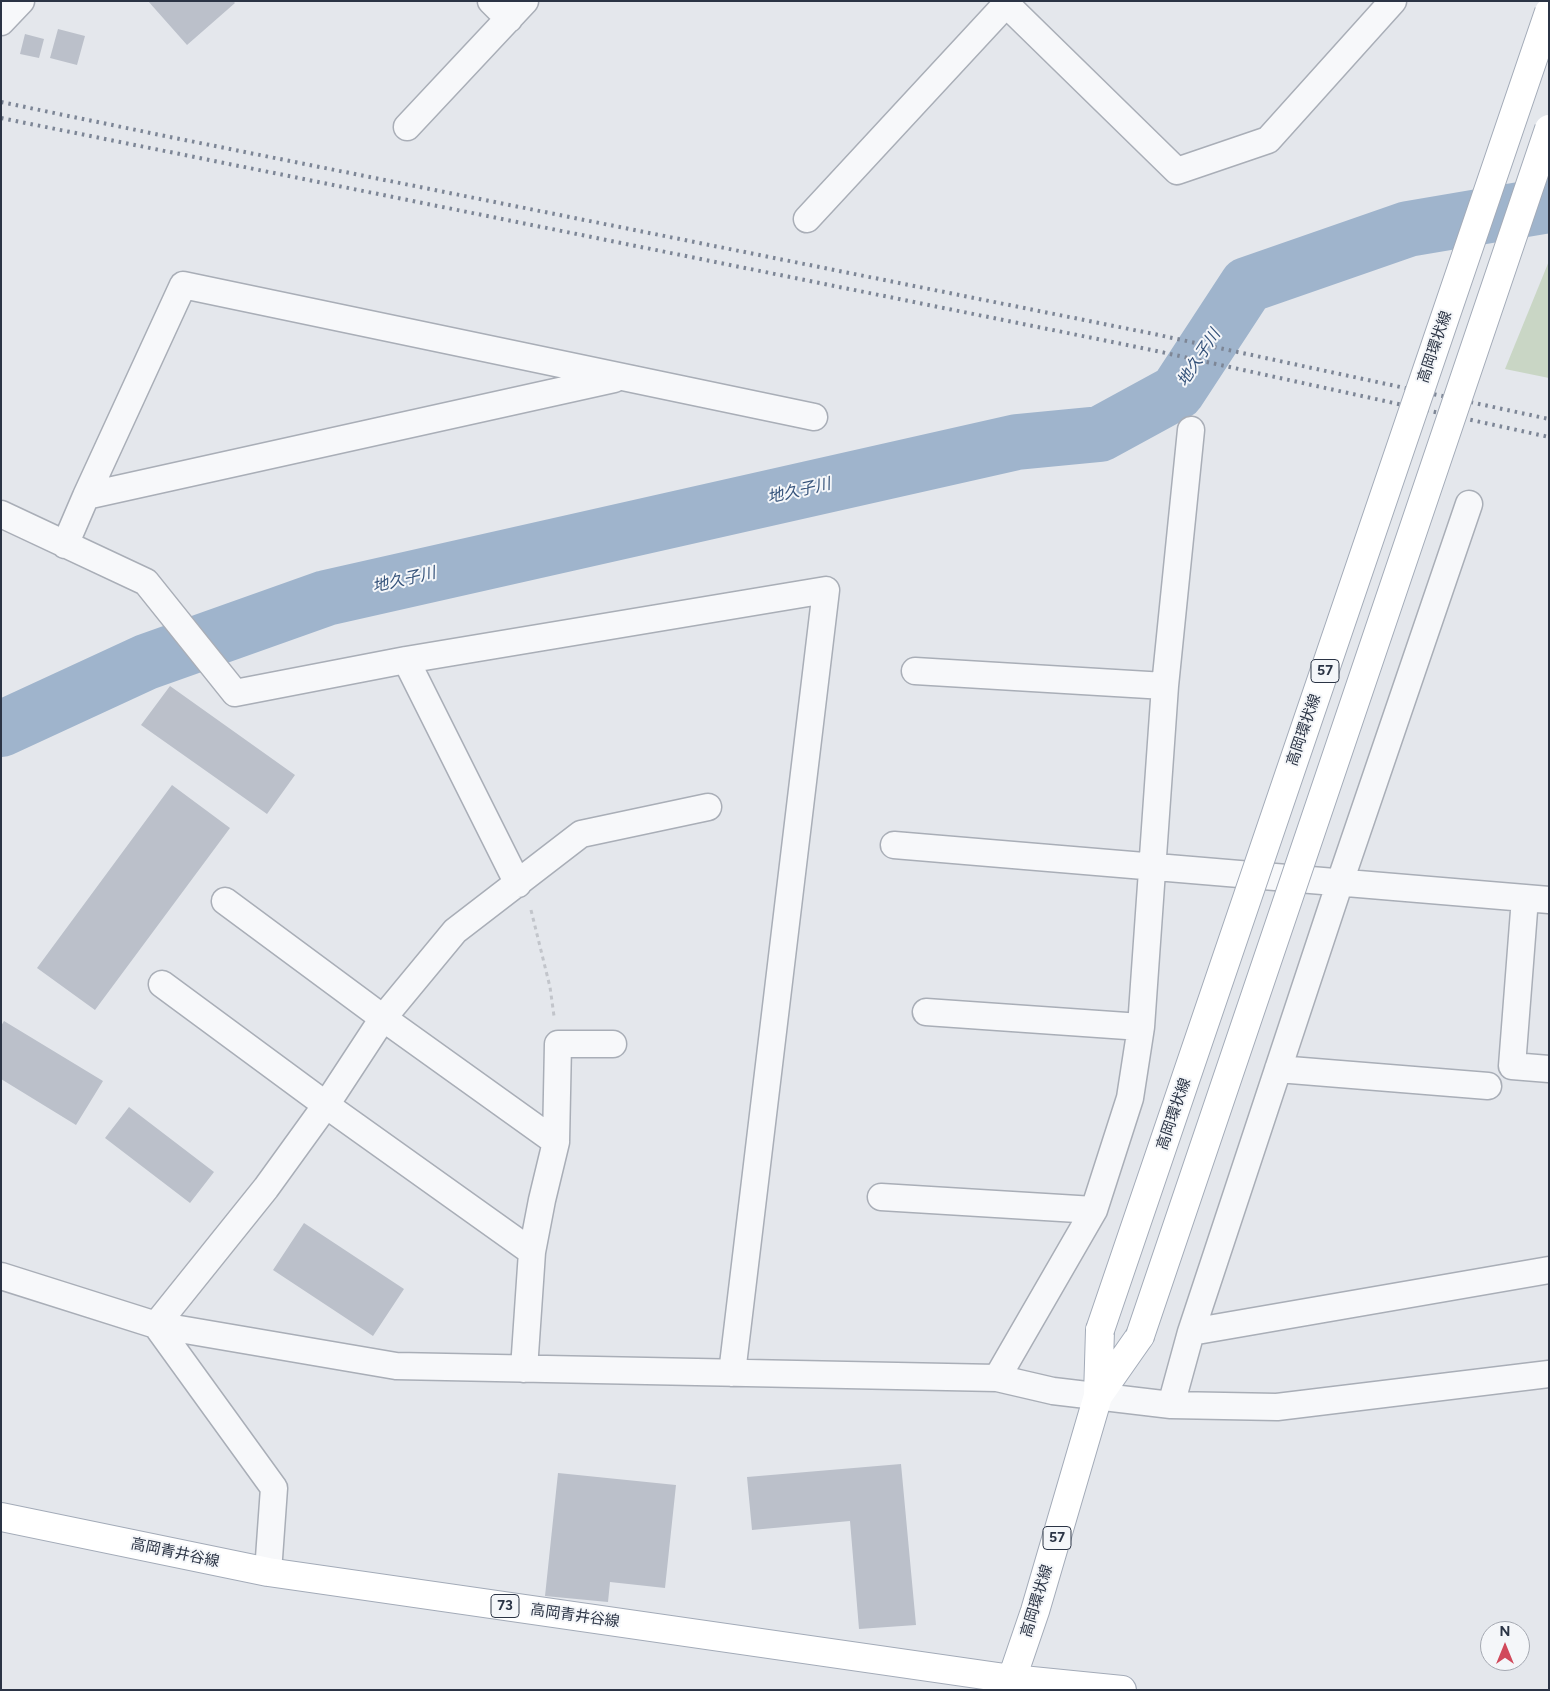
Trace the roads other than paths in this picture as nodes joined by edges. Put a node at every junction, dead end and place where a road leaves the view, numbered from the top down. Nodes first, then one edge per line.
1 (21, 1) edge
2 (1393, 1) edge
3 (1006, 2) edge
4 (508, 7) edge
5 (1549, 12) edge
6 (1, 22) edge
7 (407, 127) dead end
8 (1549, 128) edge
9 (807, 219) dead end
10 (623, 377) junction
11 (814, 417) dead end
12 (1191, 430) dead end
13 (86, 496) junction
14 (1469, 504) dead end
15 (1, 514) edge
16 (65, 545) junction
17 (406, 660) junction
18 (915, 671) dead end
19 (1165, 686) junction
20 (708, 807) dead end
21 (894, 845) dead end
22 (1152, 866) junction
23 (1340, 882) junction
24 (518, 884) junction
25 (1537, 899) edge
26 (225, 901) dead end
27 (162, 984) dead end
28 (926, 1012) dead end
29 (383, 1018) junction
30 (1141, 1027) junction
31 (613, 1044) dead end
32 (1278, 1069) junction
33 (1549, 1069) edge
34 (1488, 1086) dead end
35 (326, 1105) junction
36 (556, 1142) junction
37 (881, 1197) dead end
38 (1094, 1210) junction
39 (532, 1252) junction
40 (1549, 1270) edge
41 (1, 1276) edge
42 (156, 1325) junction
43 (1191, 1332) junction
44 (524, 1369) junction
45 (732, 1373) junction
46 (1549, 1374) edge
47 (997, 1378) junction
48 (1098, 1396) junction
49 (1171, 1405) junction
50 (1, 1518) edge
51 (268, 1572) junction
52 (1010, 1684) edge
53 (1122, 1690) edge

1 - 6 street
2 - 3 street
3 - 9 street
4 - 7 street
5 - 48 main road, 高岡環状線 / 57, bridge
8 - 48 main road, 高岡環状線 / 57, bridge
10 - 11 street
10 - 13 street
10 - 13 street
12 - 19 street
13 - 16 street
14 - 23 street
15 - 16 street
16 - 17 street
17 - 24 street
17 - 45 street
18 - 19 street
19 - 22 street
20 - 24 street
21 - 22 street
22 - 23 street
22 - 30 street
23 - 25 street
23 - 32 street
24 - 29 street
25 - 33 street
26 - 29 street
27 - 35 street
28 - 30 street
29 - 35 street
29 - 36 street
30 - 38 street
31 - 36 street
32 - 34 street
32 - 43 street
35 - 39 street
35 - 42 street
36 - 39 street
37 - 38 street
38 - 47 street
39 - 44 street
40 - 43 street
41 - 42 street
42 - 44 street
42 - 51 street
43 - 49 street
44 - 45 street
45 - 47 street
46 - 49 street
47 - 48 street
48 - 49 street
48 - 52 main road, 高岡環状線 / 57
50 - 51 main road, 高岡青井谷線 / 73
51 - 52 main road, 高岡青井谷線 / 73
52 - 53 main road, 高岡青井谷線 / 73

